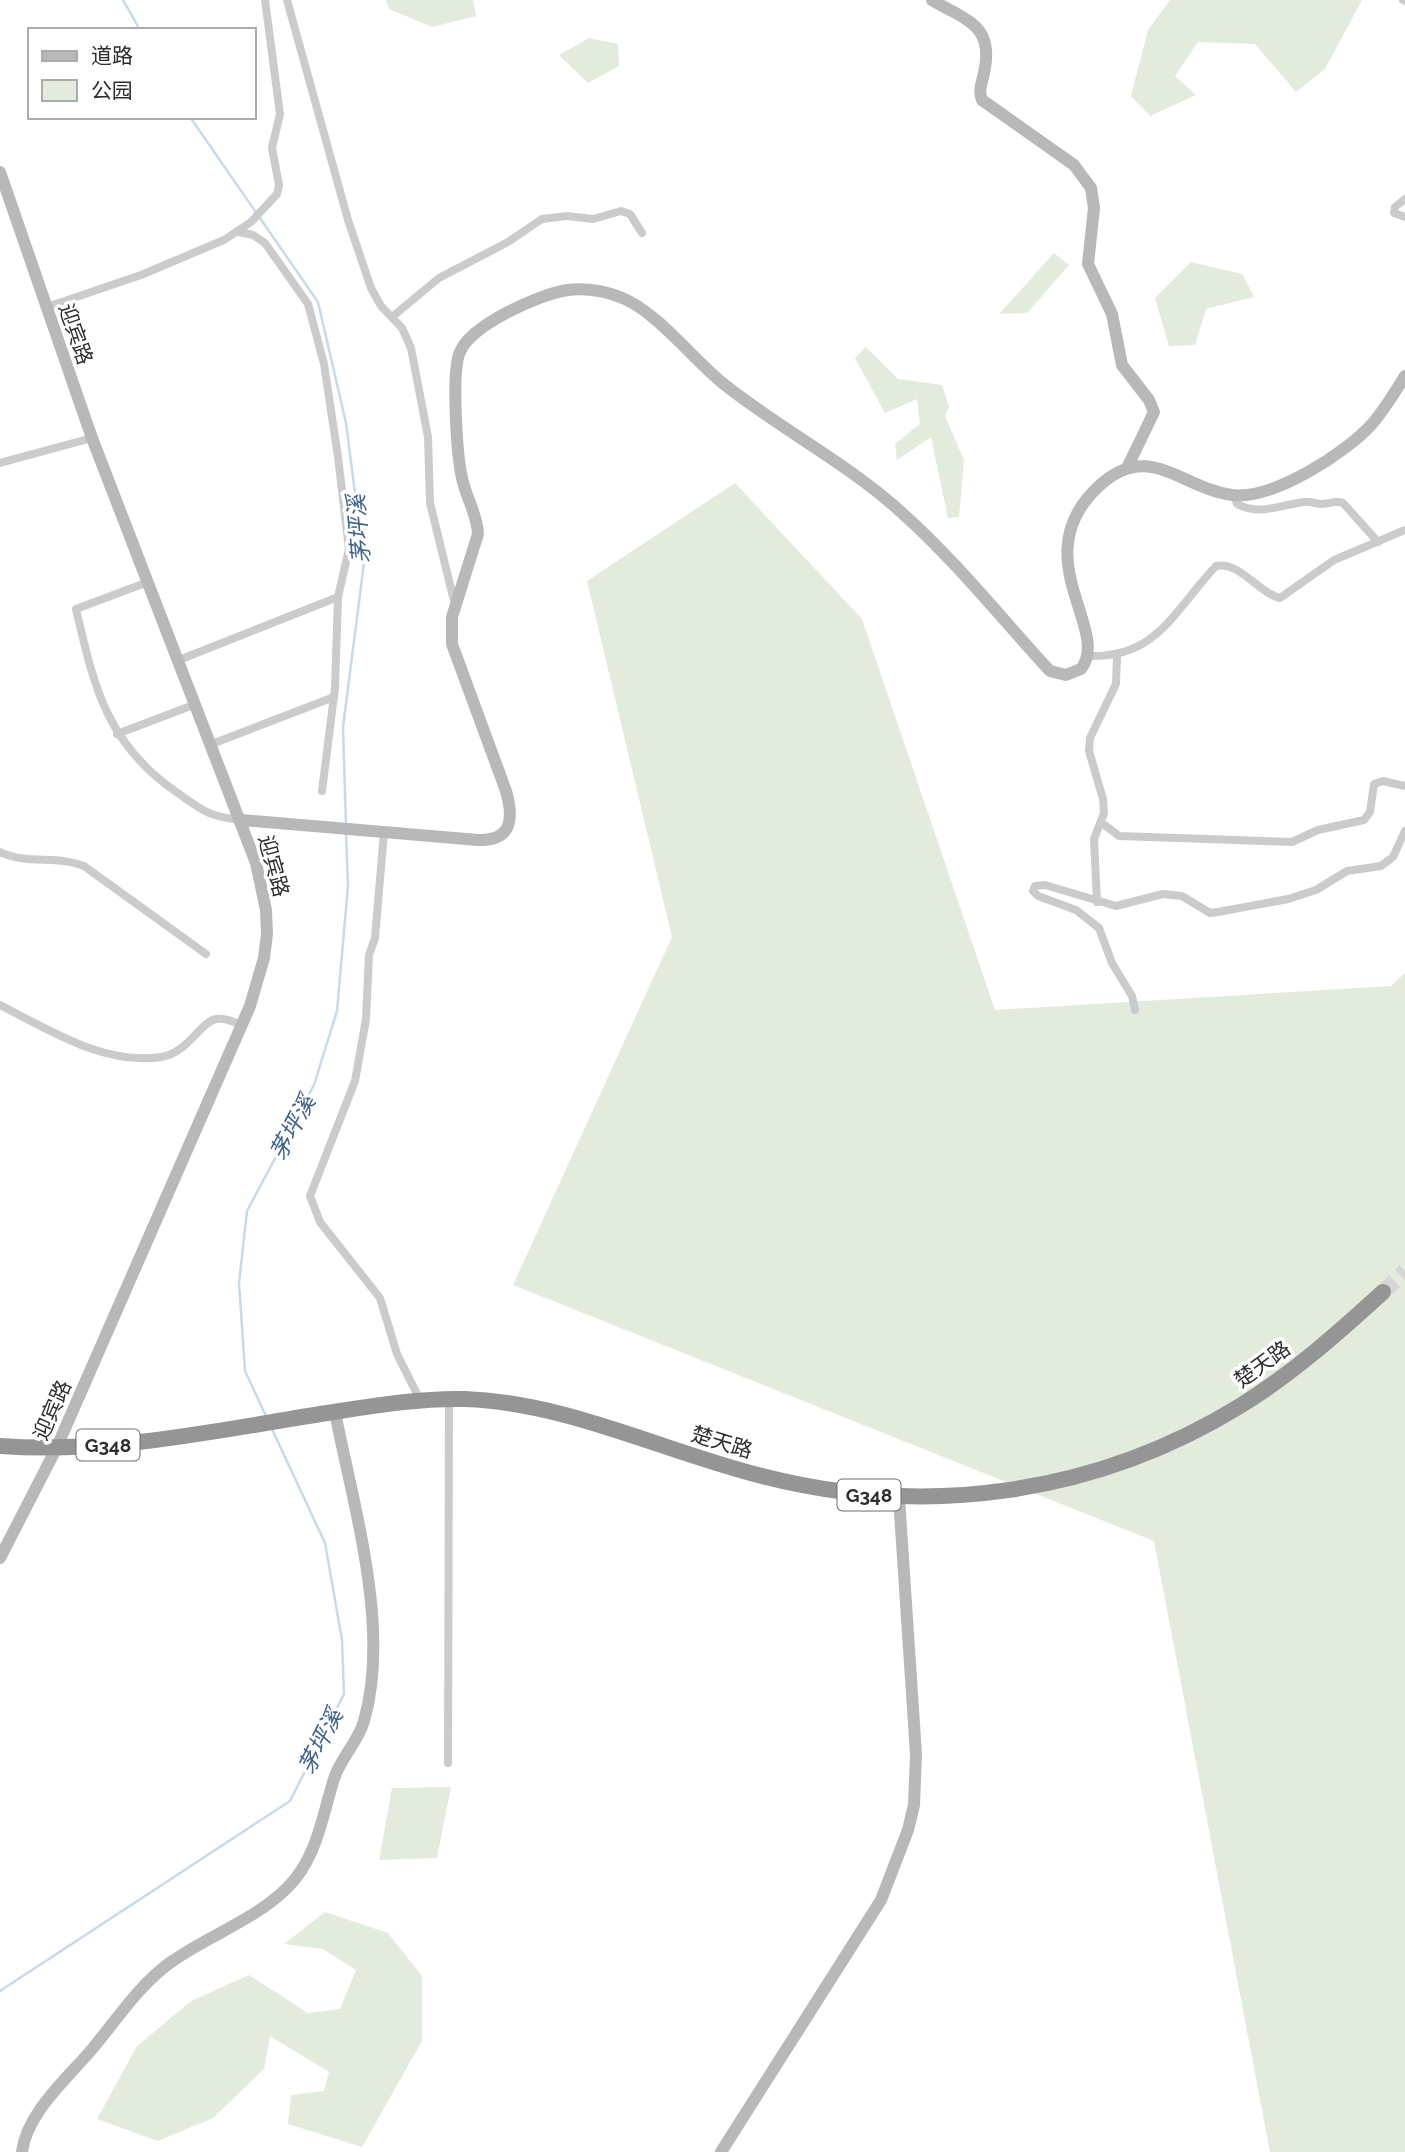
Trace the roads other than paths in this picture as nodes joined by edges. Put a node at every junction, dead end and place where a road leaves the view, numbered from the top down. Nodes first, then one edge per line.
1 (265, 0) edge
2 (287, 0) edge
3 (932, 0) edge
4 (0, 172) edge
5 (1405, 199) edge
6 (1405, 218) edge
7 (239, 232) junction
8 (642, 233) dead end
9 (47, 307) junction
10 (393, 317) junction
11 (1405, 376) edge
12 (92, 438) junction
13 (0, 463) edge
14 (1128, 468) junction
15 (1234, 495) junction
16 (1405, 530) edge
17 (1378, 542) junction
18 (148, 582) junction
19 (338, 597) junction
20 (455, 605) junction
21 (1089, 656) junction
22 (1117, 656) junction
23 (179, 660) junction
24 (334, 697) junction
25 (196, 704) junction
26 (117, 734) junction
27 (212, 744) junction
28 (1405, 786) edge
29 (322, 791) dead end
30 (242, 820) junction
31 (1102, 823) junction
32 (1405, 831) edge
33 (378, 832) junction
34 (0, 852) edge
35 (1097, 902) junction
36 (206, 954) dead end
37 (0, 1005) edge
38 (1135, 1010) dead end
39 (242, 1024) junction
40 (1383, 1292) tunnel mouth
41 (420, 1400) junction
42 (449, 1400) junction
43 (335, 1412) junction
44 (0, 1446) edge
45 (56, 1449) junction
46 (899, 1498) junction
47 (0, 1558) edge
48 (447, 1763) dead end
49 (22, 2152) edge
50 (721, 2152) edge

1 - 7 street
2 - 10 street
3 - 14 street
4 - 9 street, 迎宾路
5 - 6 street
7 - 9 street
7 - 19 street
8 - 10 street
9 - 12 street, 迎宾路
10 - 20 street
11 - 15 street
12 - 13 street
12 - 18 street, 迎宾路
14 - 15 street
14 - 21 street
15 - 17 street
16 - 17 street
17 - 22 street
18 - 23 street, 迎宾路
18 - 26 street
19 - 23 street
19 - 24 street
20 - 21 street
20 - 33 street
21 - 22 street
22 - 31 street
23 - 25 street, 迎宾路
24 - 27 street
24 - 29 street
25 - 26 street
25 - 27 street, 迎宾路
26 - 30 street
27 - 30 street, 迎宾路
28 - 31 street
30 - 33 street
30 - 39 street, 迎宾路
31 - 35 street
32 - 35 street
33 - 41 street
34 - 36 street
35 - 38 street
37 - 39 street
39 - 45 street, 迎宾路
40 - 46 highway, 楚天路 / G348
41 - 42 highway, 楚天路 / G348
41 - 43 highway, 楚天路 / G348
42 - 46 highway, 楚天路 / G348
42 - 48 street
43 - 45 highway, 楚天路 / G348
43 - 49 street
44 - 45 highway, 楚天路 / G348
45 - 47 street, 迎宾路
46 - 50 street

